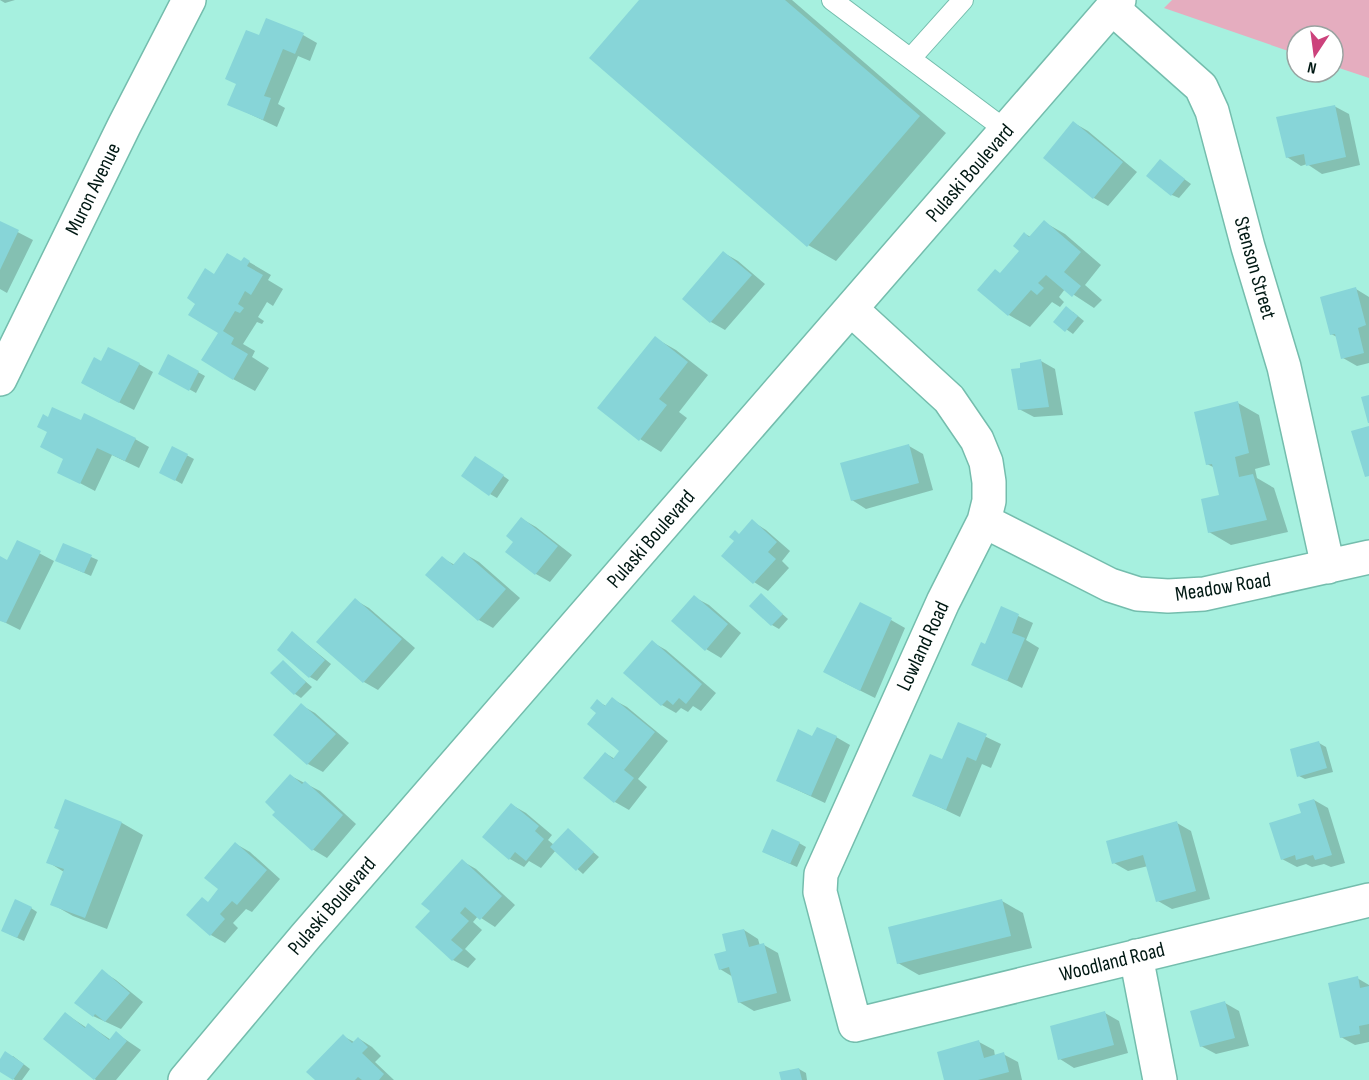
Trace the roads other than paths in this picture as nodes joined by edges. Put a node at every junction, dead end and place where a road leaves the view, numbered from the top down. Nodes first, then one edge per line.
1 (189, 0) edge
2 (832, 0) edge
3 (963, 0) edge
4 (1116, 4) edge
5 (911, 58) junction
6 (1007, 131) junction
7 (852, 310) junction
8 (0, 379) edge
9 (984, 521) junction
10 (1369, 557) edge
11 (1328, 567) junction
12 (1369, 900) edge
13 (1136, 956) junction
14 (855, 1025) joint
15 (185, 1080) edge
16 (1160, 1080) edge

1 - 8 street, Muron Avenue
2 - 5 lane
3 - 5 lane
4 - 6 street, Pulaski Boulevard
4 - 11 street, Stenson Street
5 - 6 lane
6 - 7 street, Pulaski Boulevard
7 - 9 street, Lowland Road
7 - 15 street, Pulaski Boulevard
9 - 11 street, Meadow Road
9 - 14 street, Lowland Road
10 - 11 street, Meadow Road
12 - 13 street, Woodland Road
13 - 14 street, Woodland Road
13 - 16 street

